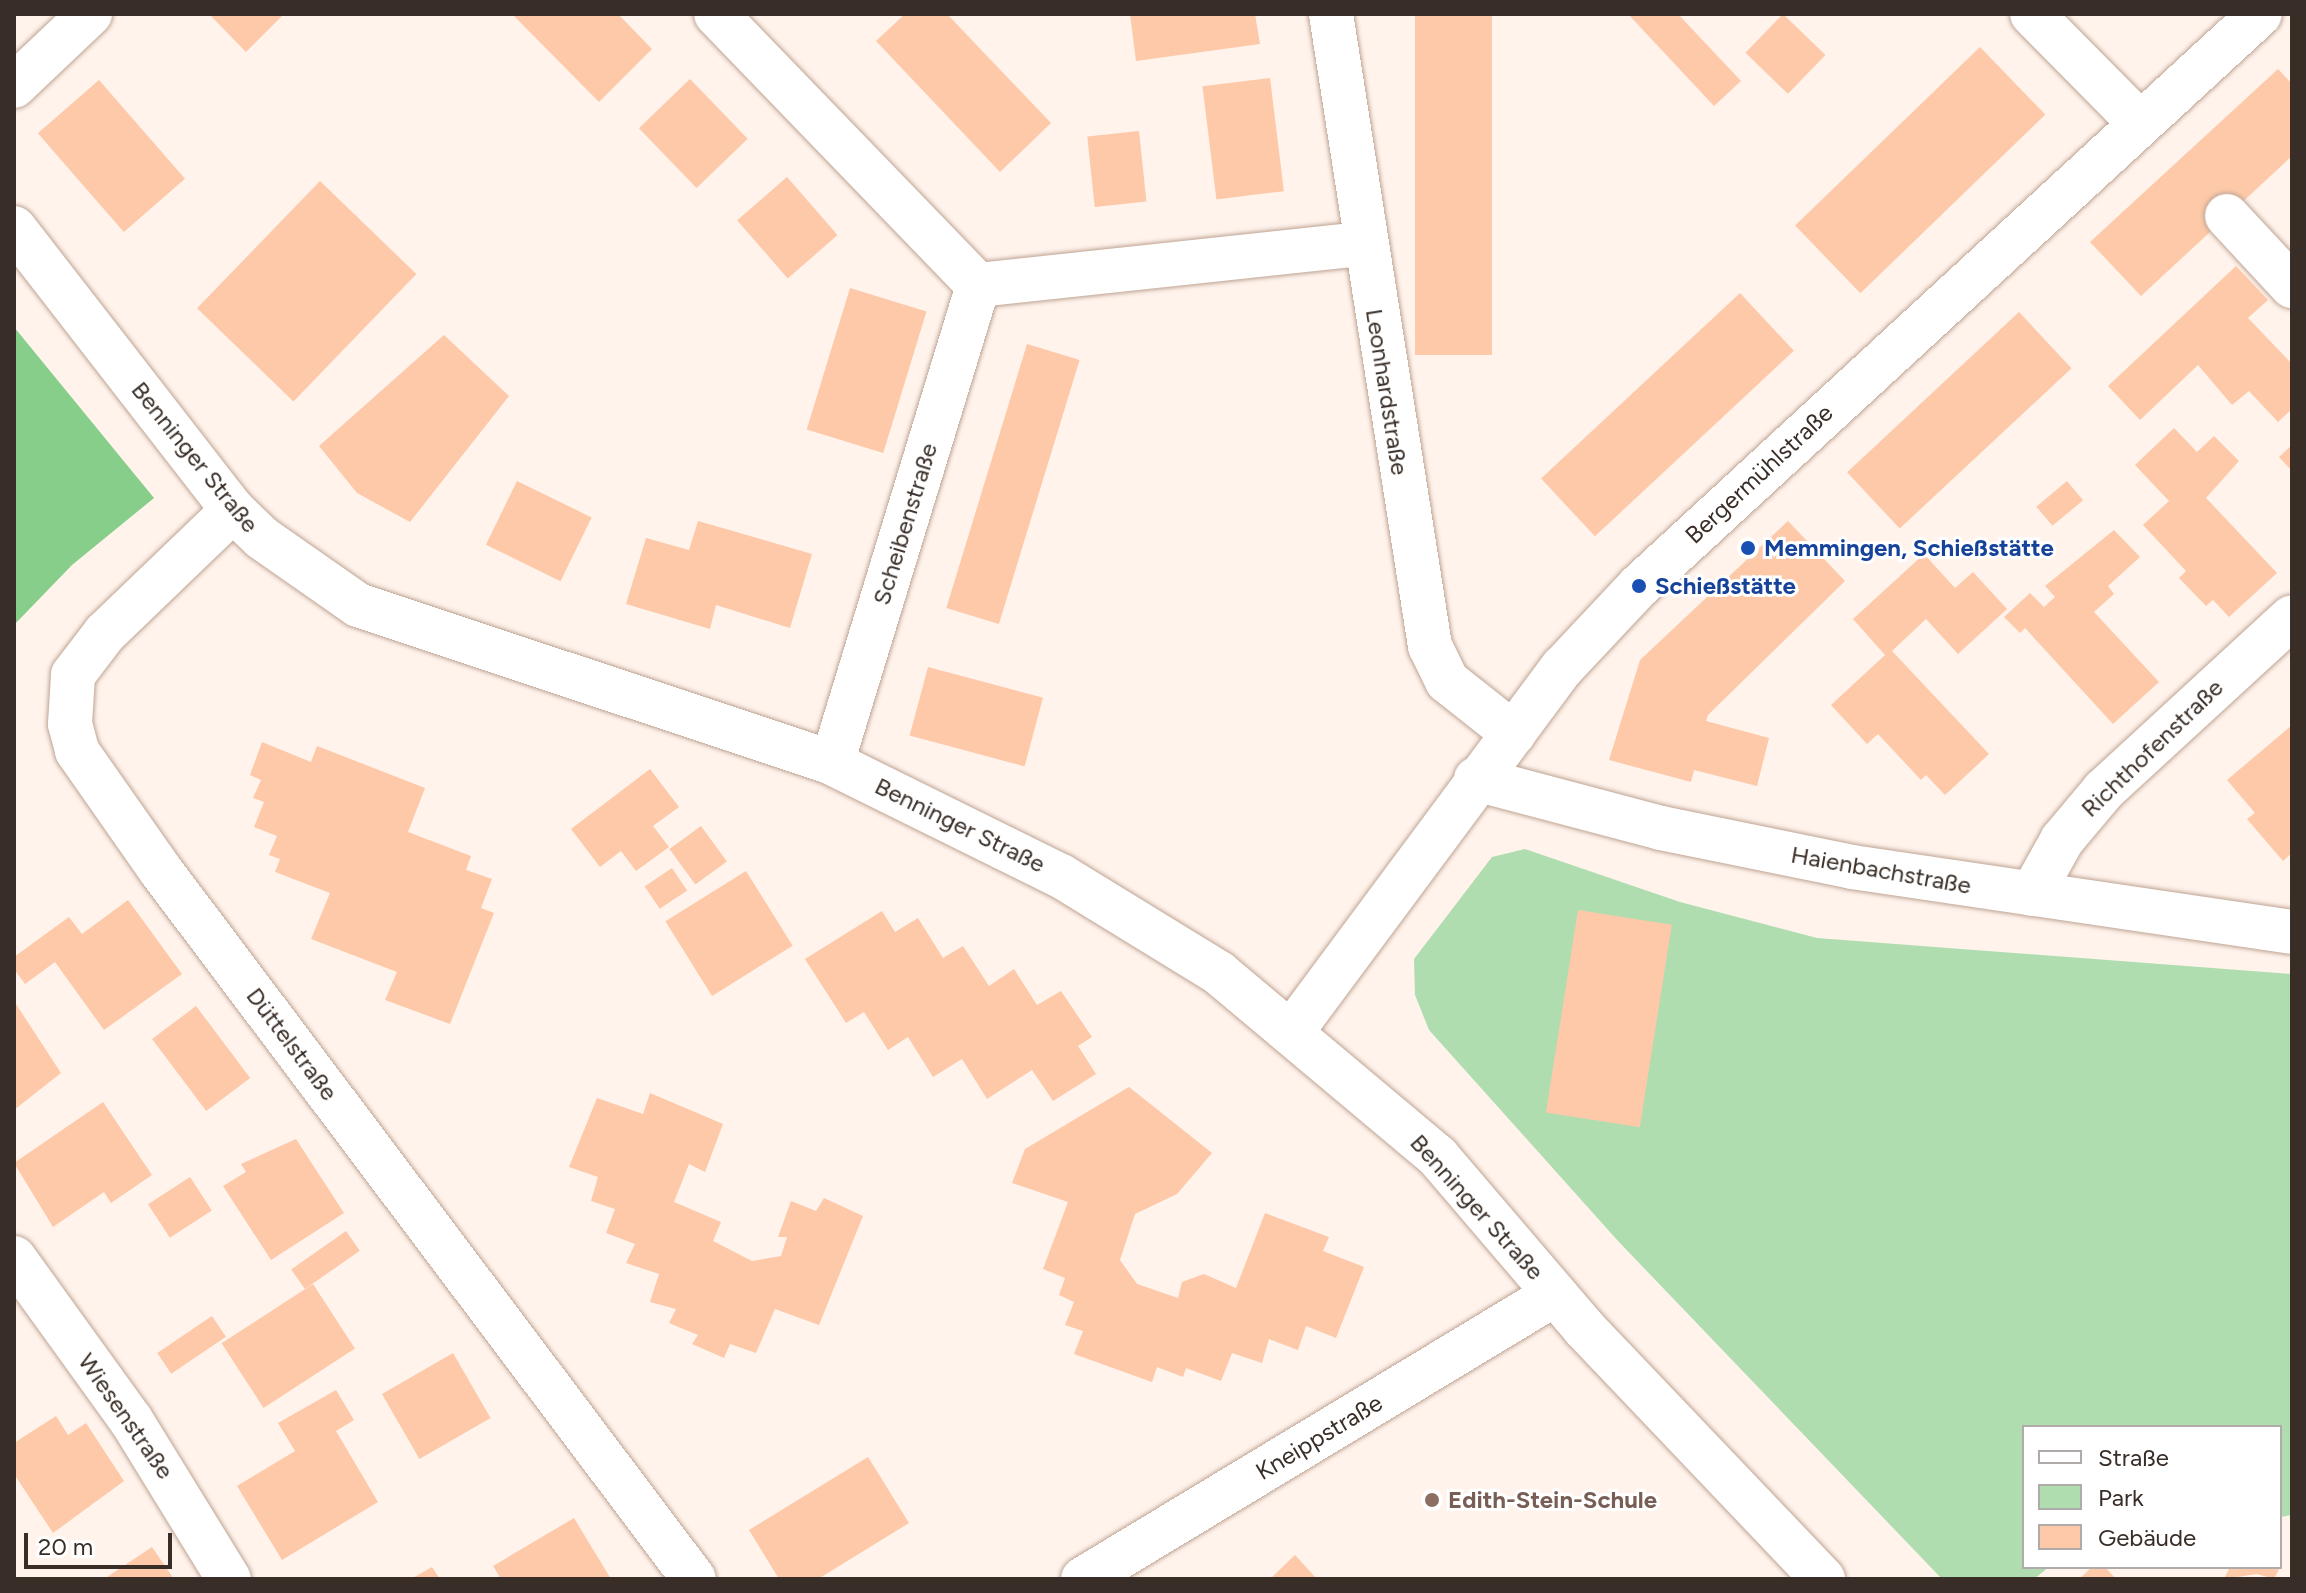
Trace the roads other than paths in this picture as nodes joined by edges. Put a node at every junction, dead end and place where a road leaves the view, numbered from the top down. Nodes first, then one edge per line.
1 (90, 14) edge
2 (716, 14) edge
3 (1331, 14) edge
4 (2032, 14) edge
5 (2260, 14) edge
6 (14, 86) edge
7 (2139, 122) junction
8 (2227, 216) dead end
9 (14, 228) edge
10 (1364, 244) junction
11 (978, 285) junction
12 (2292, 286) edge
13 (233, 510) junction
14 (2292, 617) edge
15 (1514, 734) junction
16 (832, 763) junction
17 (1476, 779) junction
18 (2032, 894) junction
19 (2292, 932) edge
20 (1293, 1030) junction
21 (14, 1258) edge
22 (1555, 1294) junction
23 (229, 1579) edge
24 (694, 1579) edge
25 (1083, 1579) edge
26 (1823, 1579) edge

1 - 6 street
2 - 11 street
3 - 10 street, Leonhardstraße
4 - 7 street
5 - 7 street, Bergermühlstraße
7 - 15 street, Bergermühlstraße
8 - 12 street
9 - 13 street, Benninger Straße
10 - 11 street
10 - 15 street, Leonhardstraße
11 - 16 street, Scheibenstraße
13 - 16 street, Benninger Straße
13 - 24 street, Düttelstraße
14 - 18 street, Richthofenstraße
15 - 17 street, Bergermühlstraße
16 - 20 street, Benninger Straße
17 - 18 street, Haienbachstraße
17 - 20 street, Bergermühlstraße
18 - 19 street, Haienbachstraße
20 - 22 street, Benninger Straße
21 - 23 street, Wiesenstraße
22 - 25 street, Kneippstraße
22 - 26 street, Benninger Straße

